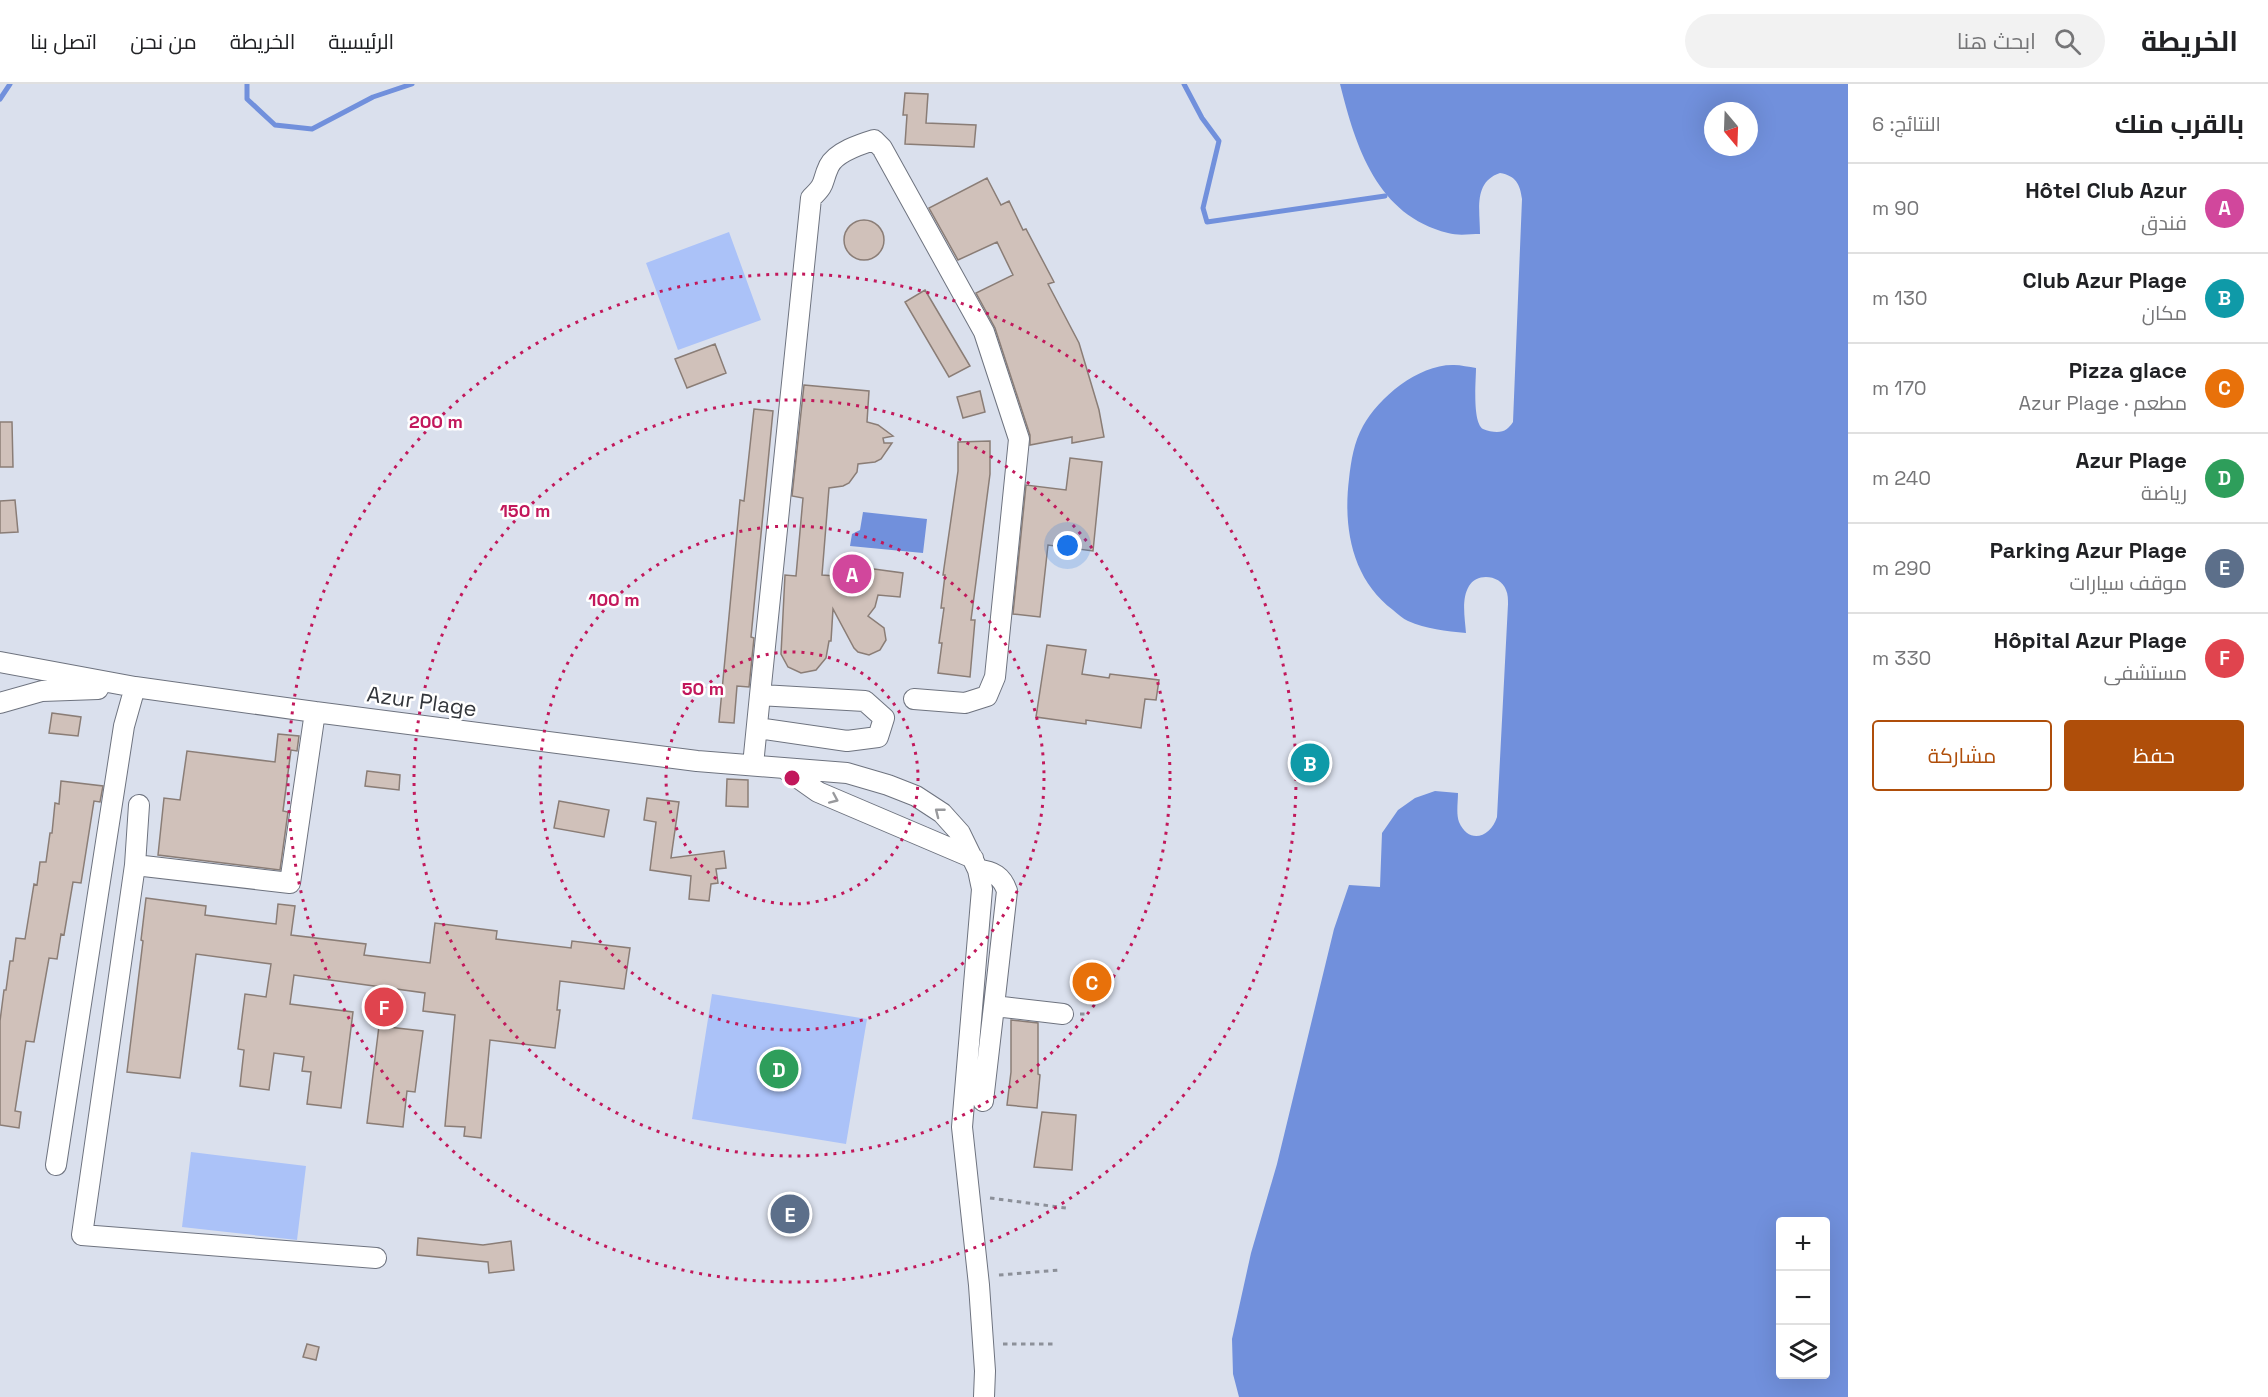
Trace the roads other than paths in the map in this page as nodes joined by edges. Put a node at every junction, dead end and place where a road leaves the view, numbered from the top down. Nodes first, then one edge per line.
1 (0, 662) edge
2 (135, 687) junction
3 (760, 695) junction
4 (914, 699) dead end
5 (0, 703) edge
6 (315, 712) junction
7 (757, 728) junction
8 (753, 765) junction
9 (784, 768) junction
10 (138, 805) dead end
11 (976, 864) junction
12 (135, 865) junction
13 (994, 1006) junction
14 (1063, 1014) dead end
15 (983, 1101) dead end
16 (56, 1165) dead end
17 (376, 1258) dead end
18 (984, 1397) edge

1 - 2 street, Azur Plage
2 - 5 street
2 - 6 street, Azur Plage
2 - 16 street
3 - 4 street
3 - 7 street
3 - 7 street
6 - 8 street, Azur Plage
6 - 12 street
7 - 8 street
8 - 9 street, Azur Plage
9 -> 11 street, Azur Plage
11 -> 9 street, Azur Plage
10 - 12 street
11 - 13 street
11 - 18 street, Azur Plage
12 - 17 street
13 - 14 street
13 - 15 street

